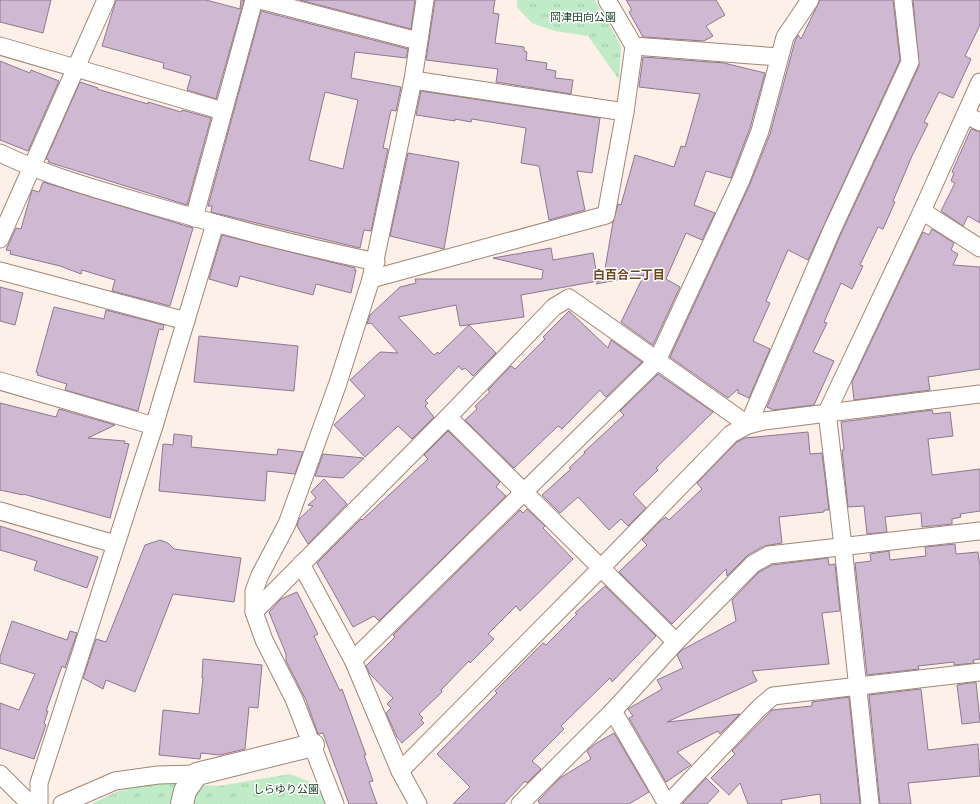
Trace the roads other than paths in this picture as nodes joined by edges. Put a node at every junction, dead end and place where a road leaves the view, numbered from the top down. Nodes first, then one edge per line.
1 (106, 0) edge
2 (254, 0) edge
3 (260, 0) edge
4 (425, 0) edge
5 (810, 0) edge
6 (902, 0) edge
7 (612, 2) edge
8 (418, 41) junction
9 (0, 46) edge
10 (634, 46) junction
11 (779, 57) junction
12 (77, 67) junction
13 (413, 80) junction
14 (980, 82) edge
15 (223, 111) junction
16 (625, 112) junction
17 (973, 118) edge
18 (0, 153) edge
19 (32, 169) junction
20 (922, 211) junction
21 (194, 218) junction
22 (214, 224) junction
23 (0, 239) edge
24 (980, 248) edge
25 (376, 262) junction
26 (0, 271) edge
27 (371, 279) junction
28 (186, 321) junction
29 (657, 361) junction
30 (0, 381) edge
31 (980, 394) edge
32 (827, 412) junction
33 (448, 417) junction
34 (748, 425) junction
35 (154, 426) junction
36 (524, 492) junction
37 (0, 511) edge
38 (980, 531) edge
39 (115, 544) junction
40 (843, 546) junction
41 (301, 564) junction
42 (601, 568) junction
43 (254, 612) junction
44 (676, 642) junction
45 (353, 660) junction
46 (980, 672) edge
47 (858, 685) junction
48 (613, 711) junction
49 (313, 745) junction
50 (400, 771) junction
51 (0, 774) edge
52 (197, 774) junction
53 (30, 804) edge
54 (40, 804) edge
55 (62, 804) edge
56 (182, 804) edge
57 (335, 804) edge
58 (418, 804) edge
59 (520, 804) edge
60 (668, 804) edge
61 (870, 804) edge

1 - 12 street
2 - 15 street
3 - 8 street
4 - 8 street
5 - 11 street
6 - 34 street
7 - 10 street
8 - 13 street
9 - 12 street
10 - 11 street
10 - 16 street
11 - 29 street
12 - 15 street
12 - 19 street
13 - 16 street
13 - 25 street
14 - 17 street
15 - 21 street
16 - 27 street
17 - 20 street
18 - 19 street
19 - 21 street
19 - 23 street
20 - 24 street
20 - 32 street
21 - 22 street
22 - 25 street
22 - 28 street
25 - 27 street
26 - 28 street
27 - 43 street
28 - 35 street
29 - 33 street
29 - 34 street
29 - 36 street
30 - 35 street
31 - 32 street
32 - 34 street
32 - 40 street
33 - 36 street
33 - 41 street
34 - 42 street
35 - 39 street
36 - 42 street
36 - 45 street
37 - 39 street
38 - 40 street
39 - 54 street
40 - 44 street
40 - 47 street
41 - 43 street
41 - 45 street
42 - 44 street
42 - 50 street
43 - 49 street
44 - 48 street
45 - 50 street
46 - 47 street
47 - 60 street
47 - 61 street
48 - 59 street
48 - 60 street
49 - 52 street
49 - 57 street
50 - 58 street
51 - 53 street
52 - 55 street
52 - 56 street

